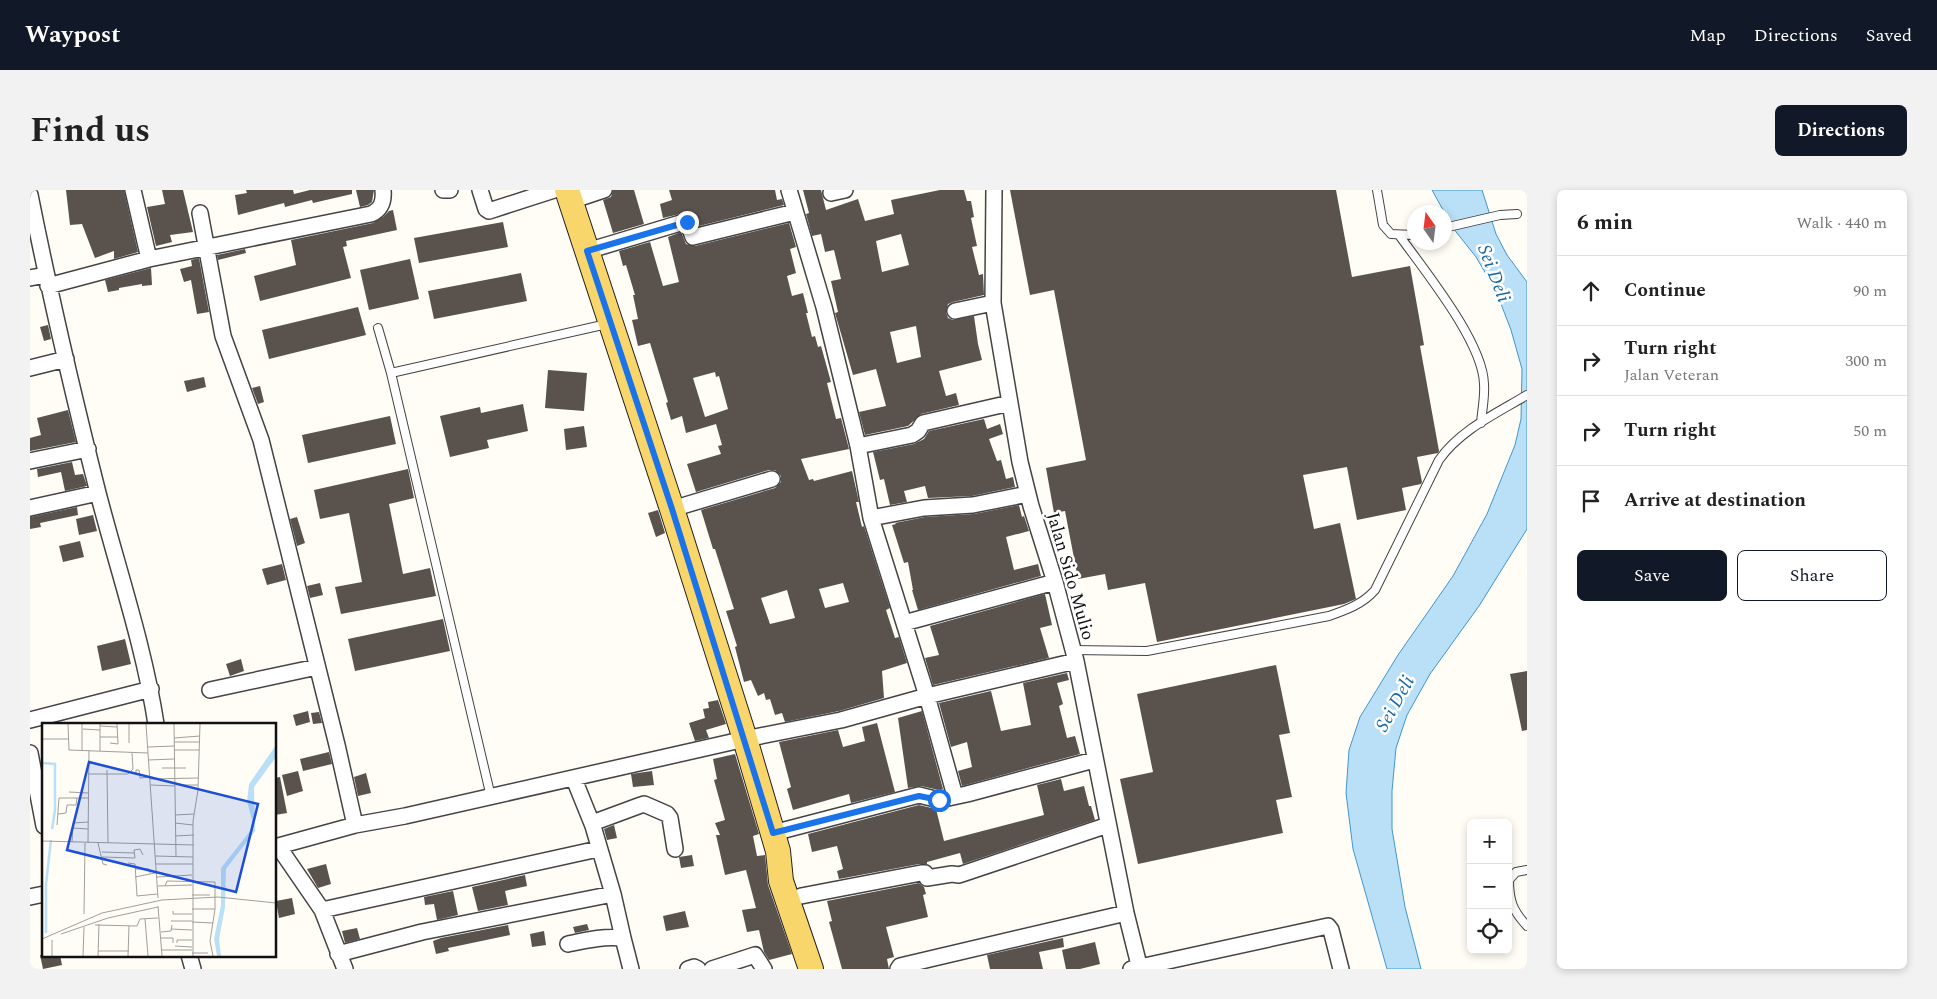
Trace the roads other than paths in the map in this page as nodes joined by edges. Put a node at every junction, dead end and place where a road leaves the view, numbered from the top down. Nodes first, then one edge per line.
1 (133, 190) edge
2 (383, 190) edge
3 (443, 190) edge
4 (450, 190) edge
5 (480, 190) edge
6 (604, 190) edge
7 (789, 190) edge
8 (994, 190) edge
9 (1377, 190) edge
10 (564, 194) edge
11 (30, 195) edge
12 (200, 212) dead end
13 (795, 212) junction
14 (1517, 214) dead end
15 (1452, 226) edge
16 (1398, 235) junction
17 (1407, 236) edge
18 (207, 248) junction
19 (587, 251) junction
20 (149, 259) junction
21 (30, 278) edge
22 (47, 280) junction
23 (993, 303) junction
24 (955, 311) dead end
25 (611, 323) junction
26 (378, 328) dead end
27 (66, 359) junction
28 (30, 368) edge
29 (391, 373) junction
30 (1527, 395) edge
31 (1010, 403) junction
32 (1481, 423) junction
33 (858, 446) junction
34 (88, 449) junction
35 (30, 461) edge
36 (772, 479) dead end
37 (98, 493) junction
38 (1028, 494) junction
39 (30, 508) edge
40 (672, 509) junction
41 (871, 518) junction
42 (1056, 582) junction
43 (904, 623) junction
44 (1074, 656) junction
45 (317, 667) junction
46 (151, 689) junction
47 (210, 690) dead end
48 (927, 696) junction
49 (30, 720) edge
50 (156, 723) edge
51 (745, 739) junction
52 (30, 753) edge
53 (1094, 760) junction
54 (39, 766) edge
55 (574, 779) junction
56 (955, 796) junction
57 (491, 797) junction
58 (42, 802) edge
59 (355, 825) junction
60 (1108, 825) junction
61 (593, 826) junction
62 (776, 842) junction
63 (276, 846) edge
64 (598, 849) junction
65 (675, 849) dead end
66 (1527, 870) edge
67 (613, 894) junction
68 (802, 896) junction
69 (322, 910) junction
70 (1126, 913) junction
71 (1527, 926) edge
72 (622, 938) junction
73 (568, 944) dead end
74 (338, 954) junction
75 (189, 956) edge
76 (1137, 968) edge
77 (193, 969) edge
78 (345, 969) edge
79 (631, 969) edge
80 (688, 969) edge
81 (698, 969) edge
82 (712, 969) edge
83 (764, 969) edge
84 (811, 969) edge
85 (827, 969) edge
86 (898, 969) edge
87 (1340, 969) edge

1 - 20 street
2 - 18 street
3 - 4 street
5 - 10 street
6 - 10 street
7 - 13 street
8 - 23 street, Jalan Sido Mulio
9 - 16 lane
10 - 19 main road
11 - 22 street
12 - 18 street
13 - 19 street
13 - 33 street
14 - 15 lane
16 - 17 lane
16 - 32 lane
18 - 20 street
18 - 45 street
19 - 25 main road
20 - 22 street
21 - 22 street
22 - 27 street
23 - 24 street
23 - 31 street, Jalan Sido Mulio
25 - 29 lane
25 - 40 main road
26 - 29 lane
27 - 28 street
27 - 34 street
29 - 57 lane
30 - 32 lane
31 - 33 street
31 - 38 street, Jalan Sido Mulio
32 - 44 lane
33 - 41 street
34 - 35 street
34 - 37 street
36 - 40 street
37 - 39 street
37 - 46 street
38 - 41 street
38 - 42 street, Jalan Sido Mulio
40 - 51 main road
41 - 43 street
42 - 43 street
42 - 44 street, Jalan Sido Mulio
43 - 48 street
44 - 48 street
44 - 53 street, Jalan Sido Mulio
45 - 47 street
45 - 59 street
46 - 49 street
46 - 50 street
48 - 51 street
48 - 56 street
51 - 55 street
51 - 62 main road
52 - 54 street
53 - 56 street
53 - 60 street, Jalan Sido Mulio
54 - 58 street
55 - 57 street
55 - 61 street
56 - 62 street
57 - 59 street
59 - 63 street
60 - 68 street
60 - 70 street, Jalan Sido Mulio
61 - 64 street
61 - 65 street
62 - 68 main road
62 - 84 main road
63 - 69 street
64 - 67 street
64 - 69 street
66 - 71 lane
67 - 72 street
67 - 74 street
68 - 85 main road
69 - 74 street
70 - 76 street, Jalan Sido Mulio
70 - 86 street
72 - 73 street
72 - 79 street
74 - 78 street
75 - 77 street
76 - 87 street
80 - 81 street
82 - 83 street

